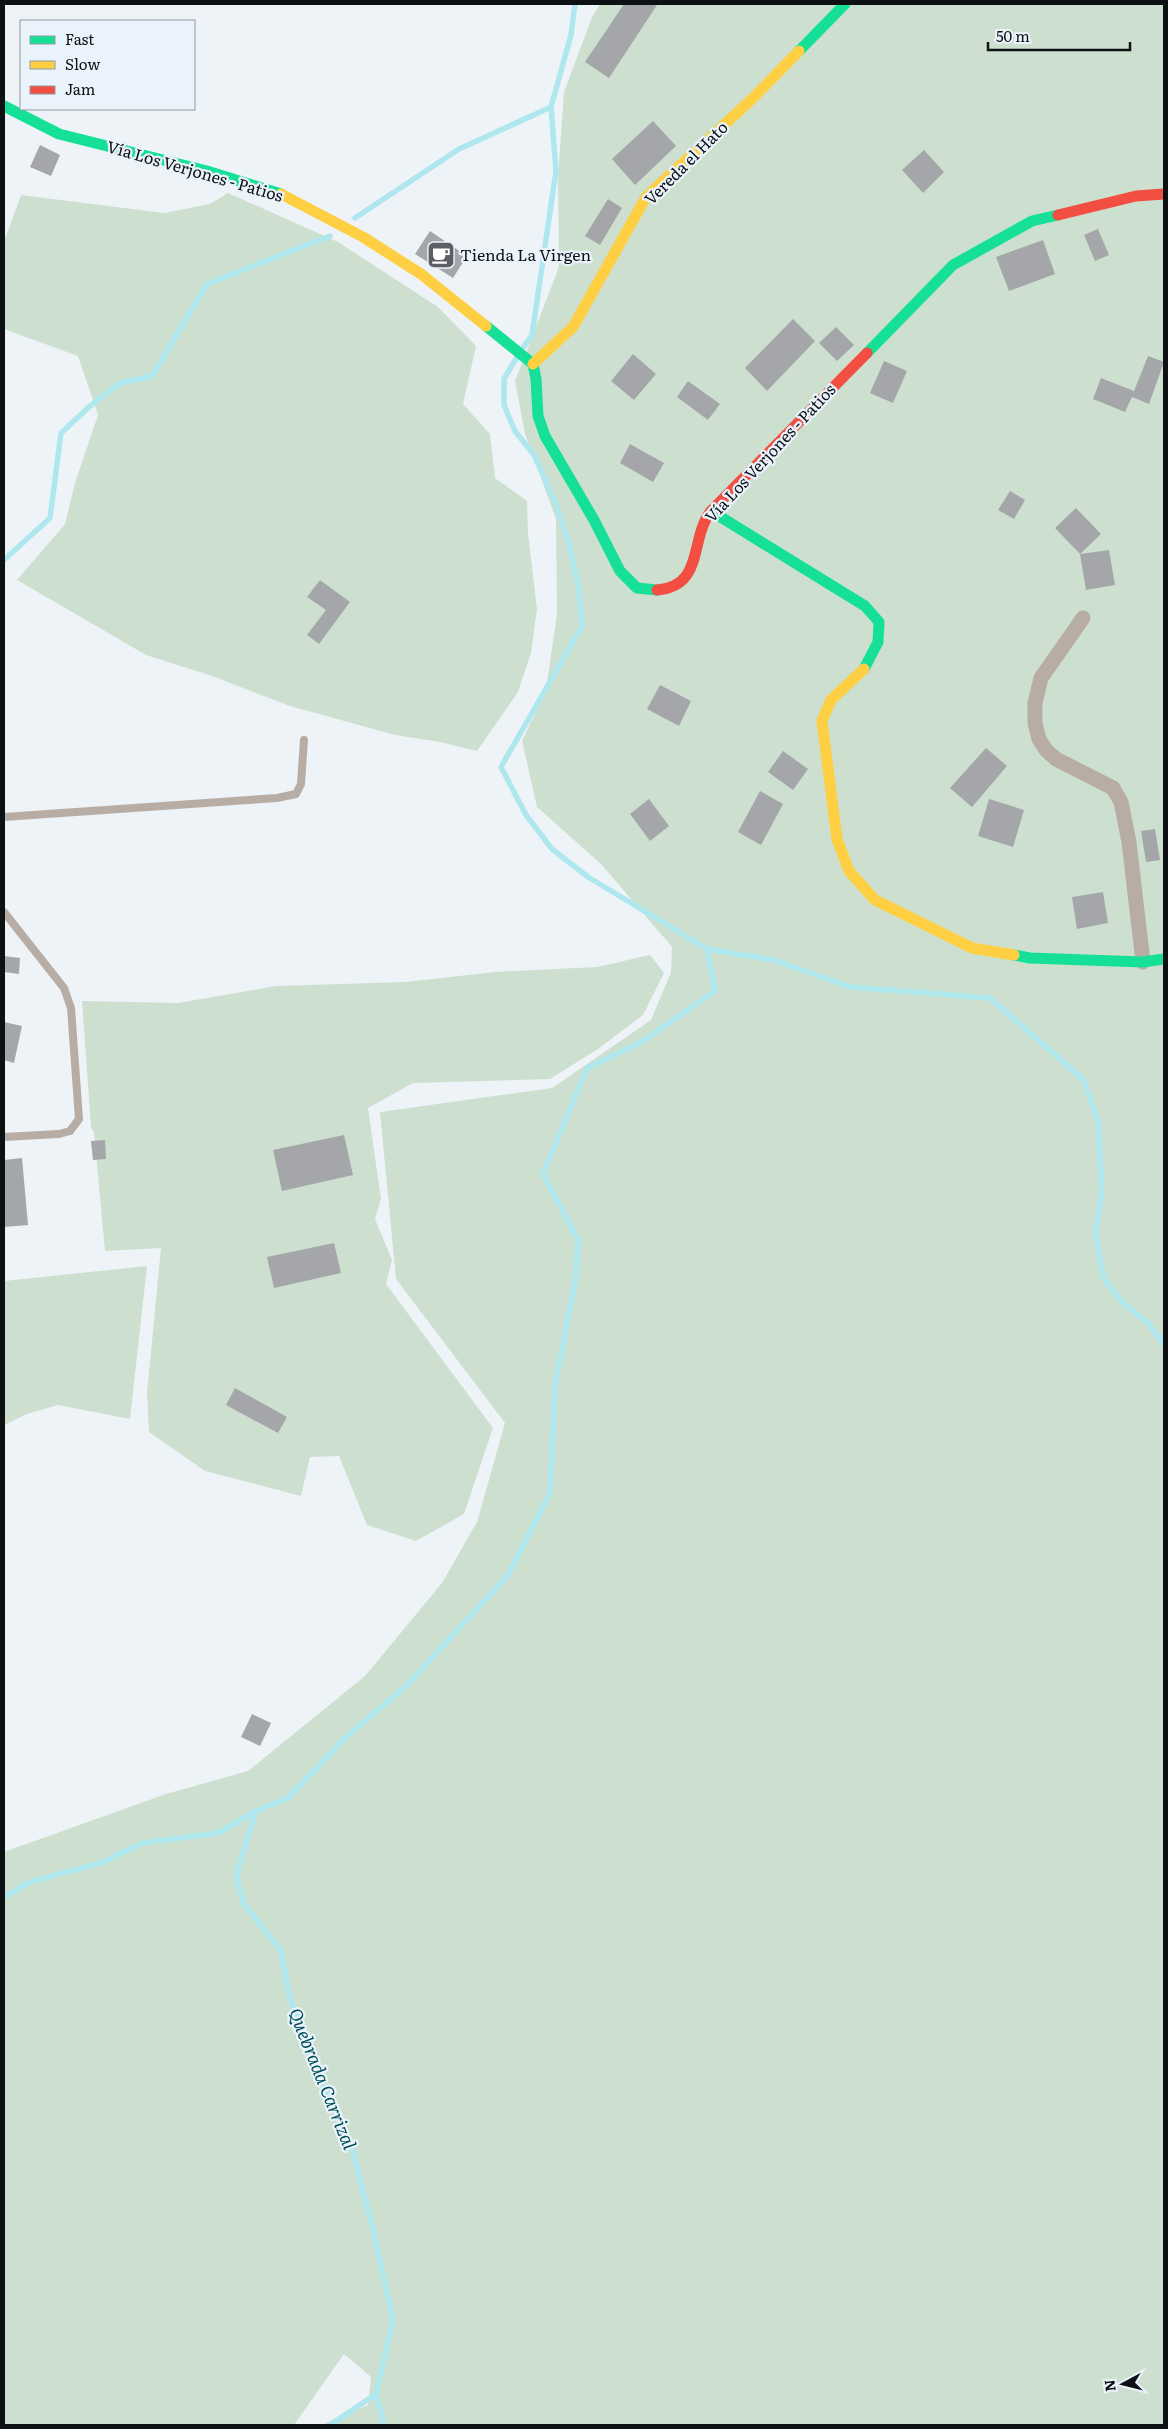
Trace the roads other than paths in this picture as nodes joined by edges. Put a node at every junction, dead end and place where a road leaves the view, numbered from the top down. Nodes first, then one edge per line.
1 (845, 4) edge
2 (4, 106) edge
3 (1164, 194) edge
4 (530, 360) junction
5 (711, 511) junction
6 (1083, 618) dead end
7 (304, 740) dead end
8 (4, 817) edge
9 (4, 912) edge
10 (1164, 959) edge
11 (1143, 962) junction
12 (4, 1137) edge

1 - 4 street, Vereda el Hato
2 - 4 street, Vía Los Verjones - Patios
3 - 5 street, Vía Los Verjones - Patios
4 - 5 street, Vía Los Verjones - Patios
5 - 11 street
6 - 11 street
7 - 8 lane
9 - 12 lane
10 - 11 street

